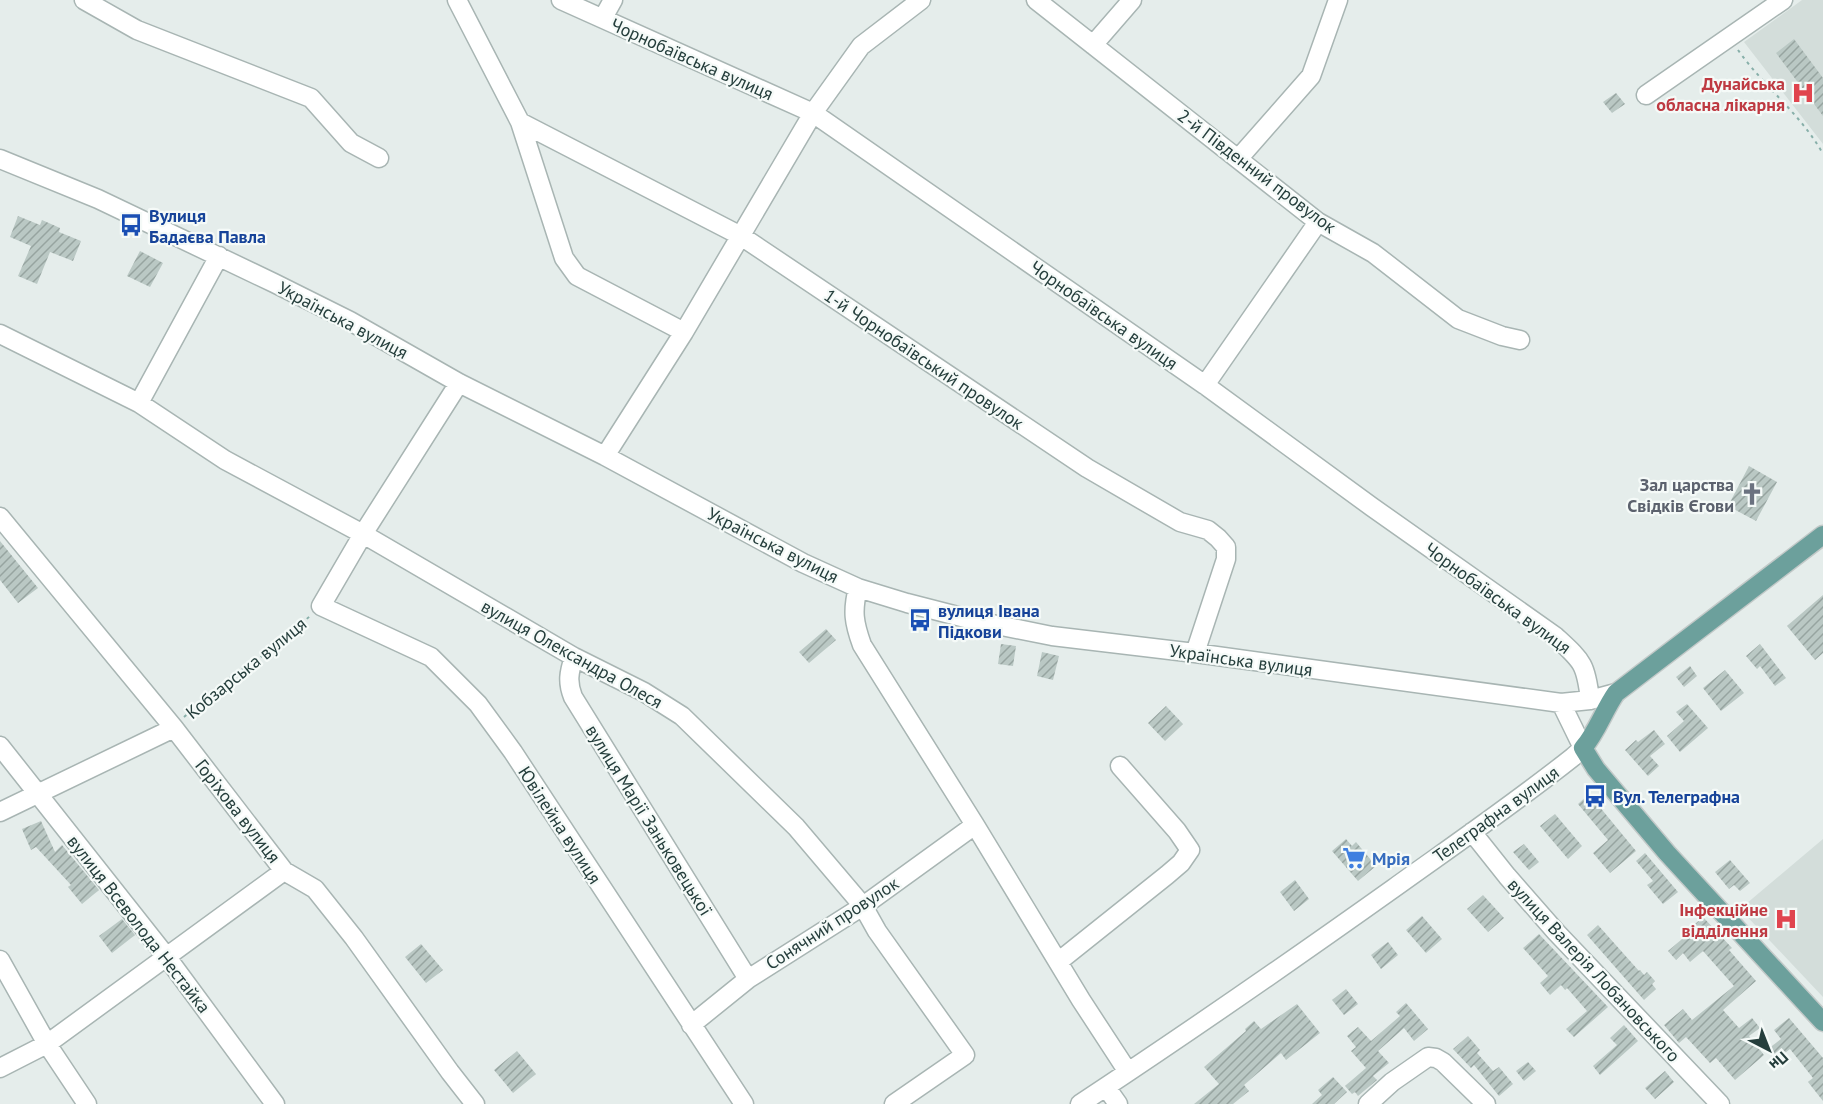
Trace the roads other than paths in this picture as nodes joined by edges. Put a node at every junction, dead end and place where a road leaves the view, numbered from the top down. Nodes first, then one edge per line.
1 (84, 0) edge
2 (457, 0) edge
3 (561, 0) edge
4 (613, 0) edge
5 (921, 0) edge
6 (1036, 0) edge
7 (1132, 0) edge
8 (1338, 0) edge
9 (1783, 0) edge
10 (603, 18) junction
11 (1093, 45) junction
12 (1646, 95) dead end
13 (813, 113) junction
14 (520, 122) junction
15 (379, 158) dead end
16 (0, 159) edge
17 (1238, 159) junction
18 (1318, 222) junction
19 (741, 236) junction
20 (219, 256) junction
21 (684, 333) junction
22 (0, 334) edge
23 (1520, 340) dead end
24 (459, 383) junction
25 (1205, 385) junction
26 (139, 403) junction
27 (605, 456) junction
28 (0, 517) edge
29 (363, 534) junction
30 (1823, 535) edge
31 (858, 588) junction
32 (321, 606) joint
33 (1195, 653) junction
34 (573, 657) junction
35 (1616, 693) junction
36 (1590, 700) junction
37 (1561, 703) junction
38 (174, 728) junction
39 (0, 746) edge
40 (1583, 748) junction
41 (1119, 766) dead end
42 (39, 794) junction
43 (0, 812) edge
44 (975, 825) junction
45 (1472, 832) junction
46 (284, 871) junction
47 (863, 906) junction
48 (166, 956) junction
49 (0, 960) edge
50 (1058, 962) junction
51 (748, 979) junction
52 (1823, 1022) edge
53 (691, 1025) junction
54 (46, 1044) junction
55 (0, 1068) edge
56 (1128, 1072) junction
57 (1106, 1086) junction
58 (87, 1104) edge
59 (275, 1104) edge
60 (475, 1104) edge
61 (744, 1104) edge
62 (894, 1104) edge
63 (1080, 1104) edge
64 (1118, 1104) edge
65 (1368, 1104) edge
66 (1486, 1104) edge
67 (1720, 1104) edge

1 - 15 street
2 - 14 street
3 - 10 street, Чорнобаївська вулиця
4 - 10 street
5 - 13 street
6 - 11 street, 2-й Південний провулок
7 - 11 street
8 - 17 street
9 - 12 street
10 - 13 street, Чорнобаївська вулиця
11 - 17 street, 2-й Південний провулок
13 - 19 street
13 - 25 street, Чорнобаївська вулиця
14 - 19 street, 1-й Чорнобаївський провулок
14 - 21 street
16 - 20 street, Українська вулиця
17 - 18 street, 2-й Південний провулок
18 - 23 street, 2-й Південний провулок
18 - 25 street
19 - 21 street
19 - 33 street, 1-й Чорнобаївський провулок
20 - 24 street, Українська вулиця
20 - 26 street
21 - 27 street
22 - 26 street, вулиця Олександра Олеся
24 - 27 street, Українська вулиця
24 - 29 street, Кобзарська вулиця
25 - 36 street, Чорнобаївська вулиця
26 - 29 street, вулиця Олександра Олеся
27 - 31 street, Українська вулиця
28 - 38 street, Горіхова вулиця
29 - 32 street, Кобзарська вулиця
29 - 34 street, вулиця Олександра Олеся
30 - 35 main road, Телеграфна вулиця
31 - 33 street, Українська вулиця
31 - 44 street
32 - 53 street, Ювілейна вулиця
33 - 37 street, Українська вулиця
34 - 47 street, вулиця Олександра Олеся
34 - 51 street, вулиця Марії Заньковецької
35 - 36 street, Українська вулиця
35 - 40 main road, Телеграфна вулиця
36 - 37 street, Українська вулиця
37 - 40 street
38 - 42 street, Кобзарська вулиця
38 - 46 street, Горіхова вулиця
39 - 42 street, вулиця Всеволода Нестайка
40 - 45 street, Телеграфна вулиця
40 - 52 main road
41 - 50 street
42 - 43 street, Кобзарська вулиця
42 - 48 street, вулиця Всеволода Нестайка
44 - 47 street, Сонячний провулок
44 - 50 street
45 - 56 street, Телеграфна вулиця
45 - 67 street, вулиця Валерія Лобановського
46 - 48 street
46 - 60 street, Горіхова вулиця
47 - 51 street, Сонячний провулок
47 - 62 street, вулиця Олександра Олеся
48 - 54 street
48 - 59 street, вулиця Всеволода Нестайка
49 - 54 street
50 - 56 street
51 - 53 street, Сонячний провулок
53 - 61 street, Ювілейна вулиця
54 - 55 street
54 - 58 street
56 - 57 street, Телеграфна вулиця
57 - 63 street, Телеграфна вулиця
57 - 64 street
65 - 66 street

